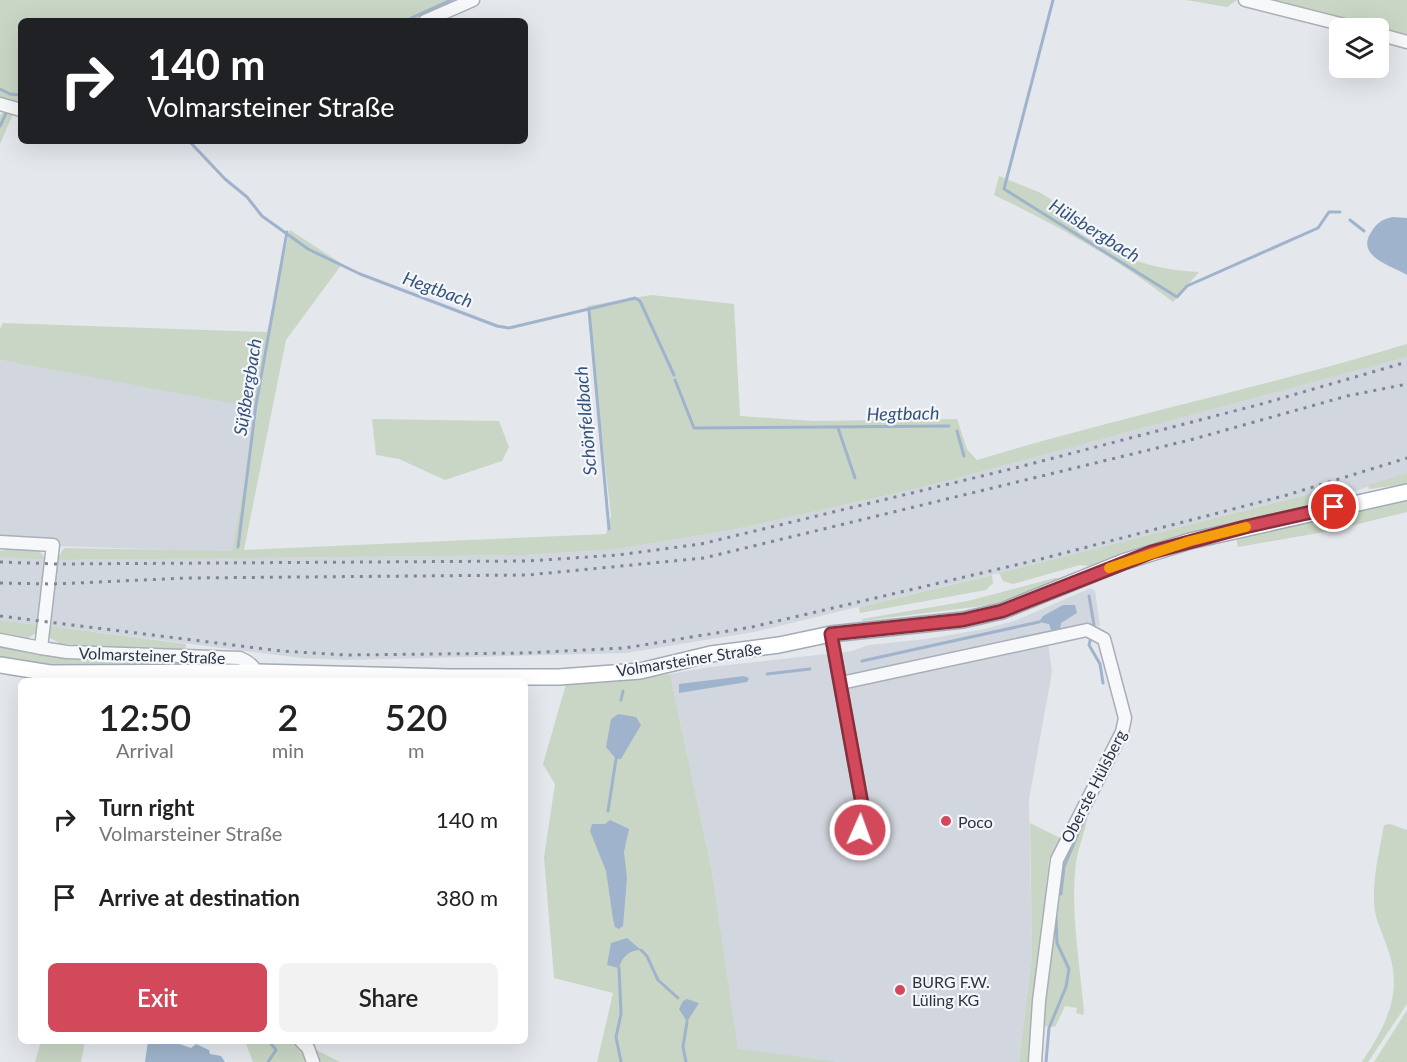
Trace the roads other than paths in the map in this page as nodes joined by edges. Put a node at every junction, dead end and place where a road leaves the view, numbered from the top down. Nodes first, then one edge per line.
1 (472, 0) edge
2 (1245, 0) edge
3 (432, 18) edge
4 (1329, 21) edge
5 (1389, 37) edge
6 (1407, 42) edge
7 (0, 104) edge
8 (18, 109) edge
9 (1407, 492) edge
10 (0, 542) edge
11 (831, 634) junction
12 (0, 640) edge
13 (41, 648) junction
14 (0, 665) edge
15 (258, 676) edge
16 (841, 682) junction
17 (858, 846) dead end
18 (304, 1044) edge
19 (313, 1062) edge
20 (1035, 1062) edge

1 - 3 street
2 - 4 street
5 - 6 street
7 - 8 street
9 - 11 main road, Volmarsteiner Straße
10 - 13 street
11 - 15 main road, Volmarsteiner Straße
11 - 16 street
12 - 13 street, Volmarsteiner Straße
13 - 15 street, Volmarsteiner Straße
14 - 15 main road, Volmarsteiner Straße
16 - 17 street
16 - 20 street, Oberste Hülsberg
18 - 19 street

